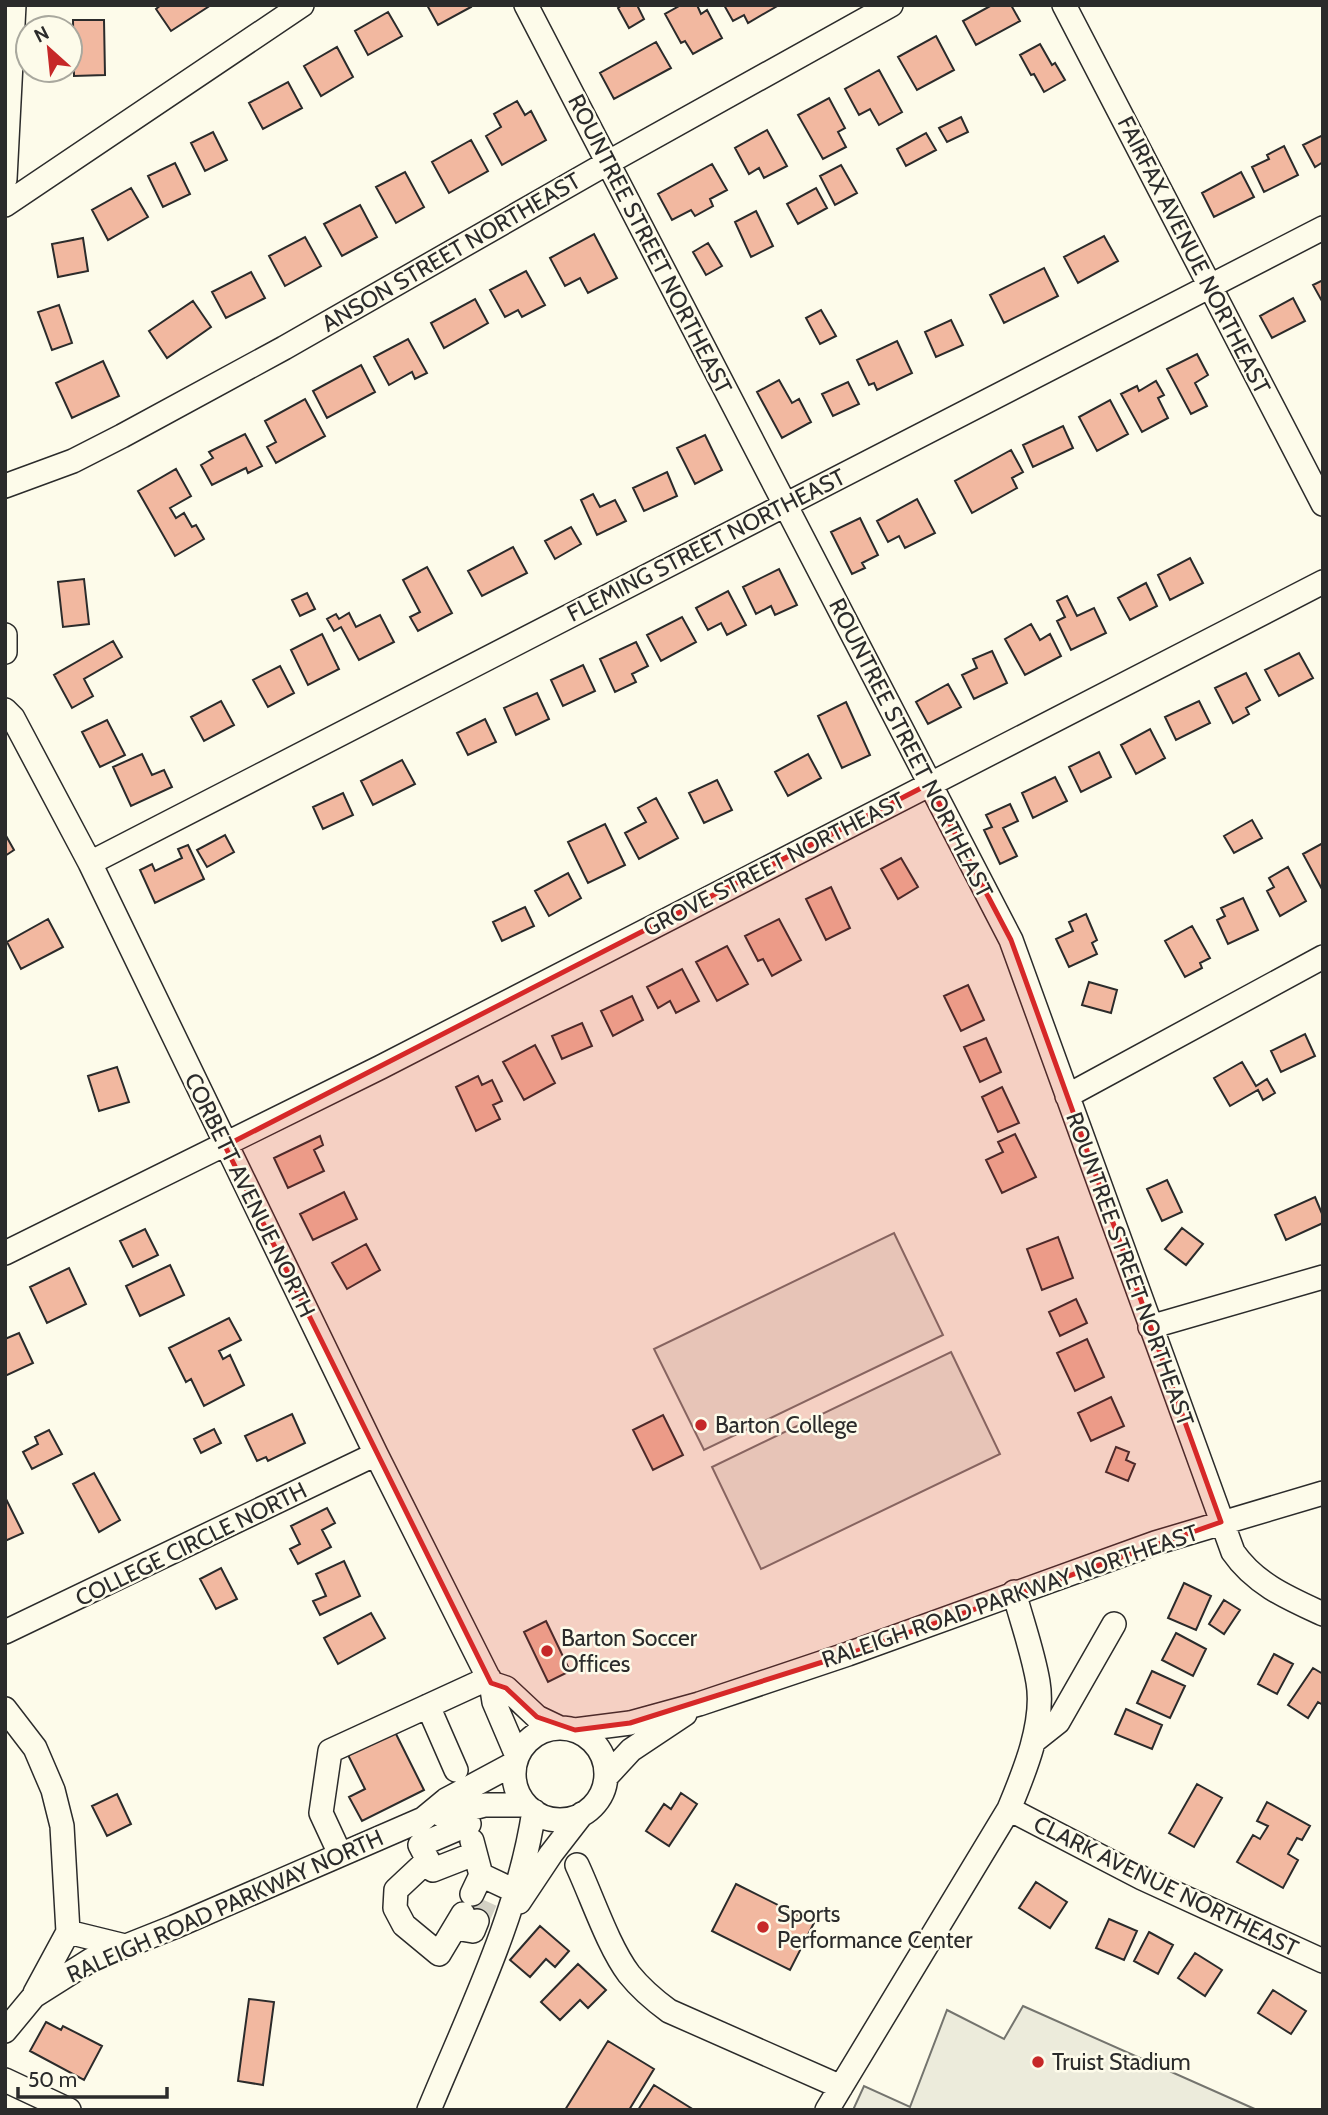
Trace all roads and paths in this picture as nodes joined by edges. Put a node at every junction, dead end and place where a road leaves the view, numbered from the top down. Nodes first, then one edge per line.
1 (14, 5) edge
2 (302, 5) edge
3 (526, 5) edge
4 (891, 5) edge
5 (1064, 5) edge
6 (609, 162) junction
7 (5, 179) edge
8 (5, 205) edge
9 (1323, 228) edge
10 (1210, 286) junction
11 (5, 486) edge
12 (1323, 504) edge
13 (785, 505) junction
14 (1323, 582) edge
15 (5, 635) edge
16 (5, 652) edge
17 (5, 710) edge
18 (929, 784) junction
19 (90, 863) junction
20 (1323, 957) edge
21 (1067, 1096) junction
22 (225, 1146) junction
23 (5, 1253) edge
24 (1323, 1277) edge
25 (1150, 1327) junction
26 (376, 1454) junction
27 (1323, 1493) edge
28 (1221, 1522) junction
29 (1014, 1592) junction
30 (1323, 1614) edge
31 (1114, 1624) dead end
32 (5, 1632) edge
33 (490, 1680) junction
34 (699, 1704) junction
35 (428, 1706) junction
36 (5, 1709) edge
37 (568, 1729) junction
38 (1034, 1741) junction
39 (516, 1760) junction
40 (456, 1770) dead end
41 (606, 1777) junction
42 (530, 1808) junction
43 (1009, 1809) junction
44 (582, 1814) junction
45 (468, 1817) junction
46 (423, 1819) junction
47 (399, 1829) junction
48 (424, 1853) junction
49 (340, 1854) junction
50 (577, 1865) dead end
51 (515, 1891) junction
52 (475, 1900) junction
53 (508, 1919) junction
54 (68, 1932) junction
55 (499, 1941) junction
56 (125, 1946) junction
57 (1323, 1961) edge
58 (34, 1996) junction
59 (5, 2031) edge
60 (5, 2080) edge
61 (841, 2087) junction
62 (69, 2110) edge
63 (429, 2110) edge
64 (827, 2110) edge

1 - 7 street
2 - 8 street
3 - 6 street, ROUNTREE STREET NORTHEAST
4 - 6 street, ANSON STREET NORTHEAST
5 - 10 street, FAIRFAX AVENUE NORTHEAST
6 - 11 street, ANSON STREET NORTHEAST
6 - 13 street, ROUNTREE STREET NORTHEAST
9 - 10 street, FLEMING STREET NORTHEAST
10 - 12 street, FAIRFAX AVENUE NORTHEAST
10 - 13 street, FLEMING STREET NORTHEAST
13 - 18 street, ROUNTREE STREET NORTHEAST
13 - 19 street, FLEMING STREET NORTHEAST
14 - 18 street, GROVE STREET NORTHEAST
15 - 16 street
17 - 19 street, CORBETT AVENUE NORTH
18 - 21 street, ROUNTREE STREET NORTHEAST
18 - 22 street, GROVE STREET NORTHEAST
19 - 22 street, CORBETT AVENUE NORTH
20 - 21 street
21 - 25 street, ROUNTREE STREET NORTHEAST
22 - 23 street, GROVE STREET NORTHEAST
22 - 26 street, CORBETT AVENUE NORTH
24 - 25 street
25 - 28 street, ROUNTREE STREET NORTHEAST
26 - 32 street, COLLEGE CIRCLE NORTH
26 - 33 street, CORBETT AVENUE NORTH
27 - 28 street, RALEIGH ROAD PARKWAY NORTHEAST
28 - 29 street, RALEIGH ROAD PARKWAY NORTHEAST
28 - 30 street, ROUNTREE STREET NORTHEAST
29 - 34 street, RALEIGH ROAD PARKWAY NORTHEAST
29 - 38 street
31 - 38 street
33 - 35 street
33 - 37 street
33 - 39 street, CORBETT AVENUE NORTH
34 - 37 street, RALEIGH ROAD PARKWAY NORTHEAST
34 - 41 street, RALEIGH ROAD PARKWAY NORTHEAST
35 - 40 street
35 - 49 street
36 - 54 street
37 - 39 street
37 - 41 street
38 - 43 street
39 - 42 street
39 - 46 street, RALEIGH ROAD PARKWAY NORTH
41 - 44 street
42 - 44 street
42 - 45 street, RALEIGH ROAD PARKWAY NORTH
42 - 51 street
43 - 57 street, CLARK AVENUE NORTHEAST
43 - 61 street
44 - 53 street
45 - 46 street, RALEIGH ROAD PARKWAY NORTH
45 - 48 street
45 - 52 street
46 - 47 street, RALEIGH ROAD PARKWAY NORTH
47 - 48 street
47 - 49 street, RALEIGH ROAD PARKWAY NORTH
48 - 52 street
48 - 52 street
49 - 56 street, RALEIGH ROAD PARKWAY NORTH
50 - 61 street
51 - 52 street
51 - 53 street
52 - 55 street
53 - 55 street
54 - 56 street
54 - 58 street
55 - 63 street
56 - 58 street, RALEIGH ROAD PARKWAY NORTH
58 - 59 street, RALEIGH ROAD PARKWAY NORTH
60 - 62 street
61 - 64 street

